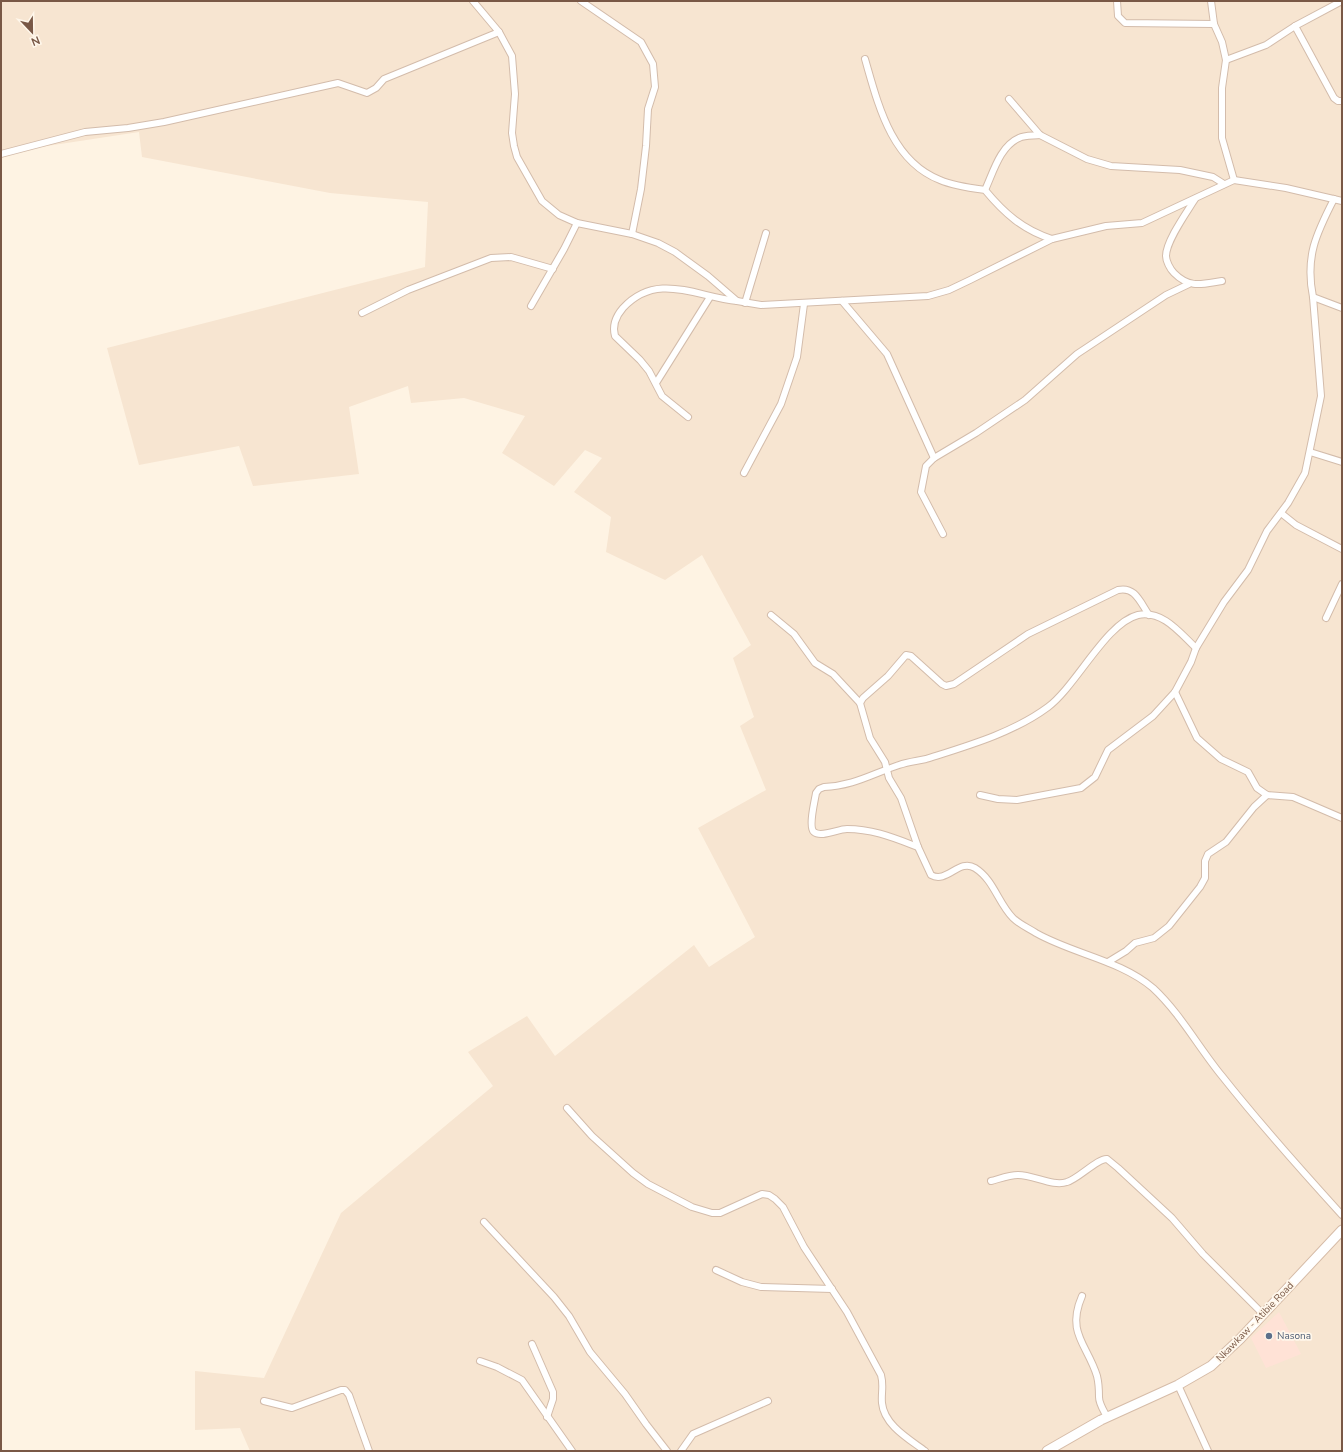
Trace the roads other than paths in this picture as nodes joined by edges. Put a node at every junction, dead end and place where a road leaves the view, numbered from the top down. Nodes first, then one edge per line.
1 (473, 1) edge
2 (581, 1) edge
3 (1117, 1) edge
4 (1211, 1) edge
5 (1342, 1) edge
6 (1214, 24) junction
7 (1295, 26) junction
8 (499, 32) junction
9 (865, 59) dead end
10 (1226, 60) junction
11 (1009, 99) dead end
12 (1342, 101) edge
13 (1040, 135) junction
14 (1, 154) edge
15 (1234, 180) junction
16 (1224, 184) junction
17 (985, 190) junction
18 (1195, 198) junction
19 (1334, 199) junction
20 (1342, 201) edge
21 (576, 224) junction
22 (766, 233) dead end
23 (632, 234) junction
24 (1052, 240) junction
25 (553, 268) junction
26 (1222, 281) dead end
27 (1189, 284) junction
28 (710, 297) junction
29 (1313, 297) junction
30 (737, 301) junction
31 (842, 301) junction
32 (745, 303) junction
33 (804, 304) junction
34 (530, 306) dead end
35 (1342, 308) edge
36 (362, 313) dead end
37 (656, 383) junction
38 (688, 416) dead end
39 (1310, 452) junction
40 (934, 458) junction
41 (1342, 462) edge
42 (744, 473) dead end
43 (1281, 513) junction
44 (943, 534) dead end
45 (1342, 549) edge
46 (1342, 584) edge
47 (771, 615) dead end
48 (1149, 615) junction
49 (1326, 618) dead end
50 (1196, 648) junction
51 (1175, 692) junction
52 (860, 703) junction
53 (888, 769) junction
54 (980, 795) dead end
55 (1266, 795) junction
56 (1342, 818) edge
57 (918, 847) junction
58 (1108, 962) junction
59 (567, 1108) dead end
60 (991, 1181) dead end
61 (1342, 1216) edge
62 (484, 1222) dead end
63 (1342, 1230) edge
64 (716, 1270) dead end
65 (832, 1289) junction
66 (1082, 1296) dead end
67 (1263, 1314) junction
68 (532, 1344) dead end
69 (480, 1361) dead end
70 (1178, 1385) junction
71 (264, 1401) dead end
72 (768, 1401) dead end
73 (547, 1417) junction
74 (1107, 1417) junction
75 (368, 1450) edge
76 (572, 1451) edge
77 (667, 1451) edge
78 (681, 1451) edge
79 (925, 1451) edge
80 (1047, 1451) edge
81 (1208, 1451) edge

1 - 8 street
2 - 23 street
3 - 6 street
4 - 6 street
5 - 7 street
6 - 10 street
7 - 10 street
7 - 12 street
8 - 14 street
8 - 21 street
9 - 17 street
10 - 15 street
11 - 13 street
13 - 16 street
13 - 17 street
15 - 16 street
15 - 19 street
16 - 18 street
17 - 24 street
18 - 24 street
18 - 27 street
19 - 20 street
19 - 29 street
21 - 23 street
21 - 25 street
22 - 32 street
23 - 30 street
24 - 31 street
25 - 34 street
25 - 36 street
26 - 27 street
27 - 40 street
28 - 30 street
28 - 37 street
28 - 37 street
29 - 35 street
29 - 39 street
30 - 32 street
31 - 33 street
31 - 40 street
32 - 33 street
33 - 42 street
37 - 38 street
39 - 41 street
39 - 43 street
40 - 44 street
43 - 45 street
43 - 50 street
46 - 49 street
47 - 52 street
48 - 50 street
48 - 52 street
48 - 53 street
50 - 51 street
51 - 54 street
51 - 55 street
52 - 53 street
53 - 57 street
53 - 57 street
55 - 56 street
55 - 58 street
57 - 58 street
58 - 61 street
59 - 65 street
60 - 67 street
62 - 77 street
63 - 67 main road, Nkawkaw - Atibie Road
64 - 65 street
65 - 79 street
66 - 74 street
67 - 70 main road, Nkawkaw - Atibie Road
68 - 73 street
69 - 73 street
70 - 74 main road, Nkawkaw - Atibie Road
70 - 81 street
71 - 75 street
72 - 78 street
73 - 76 street
74 - 80 main road, Nkawkaw - Atibie Road

